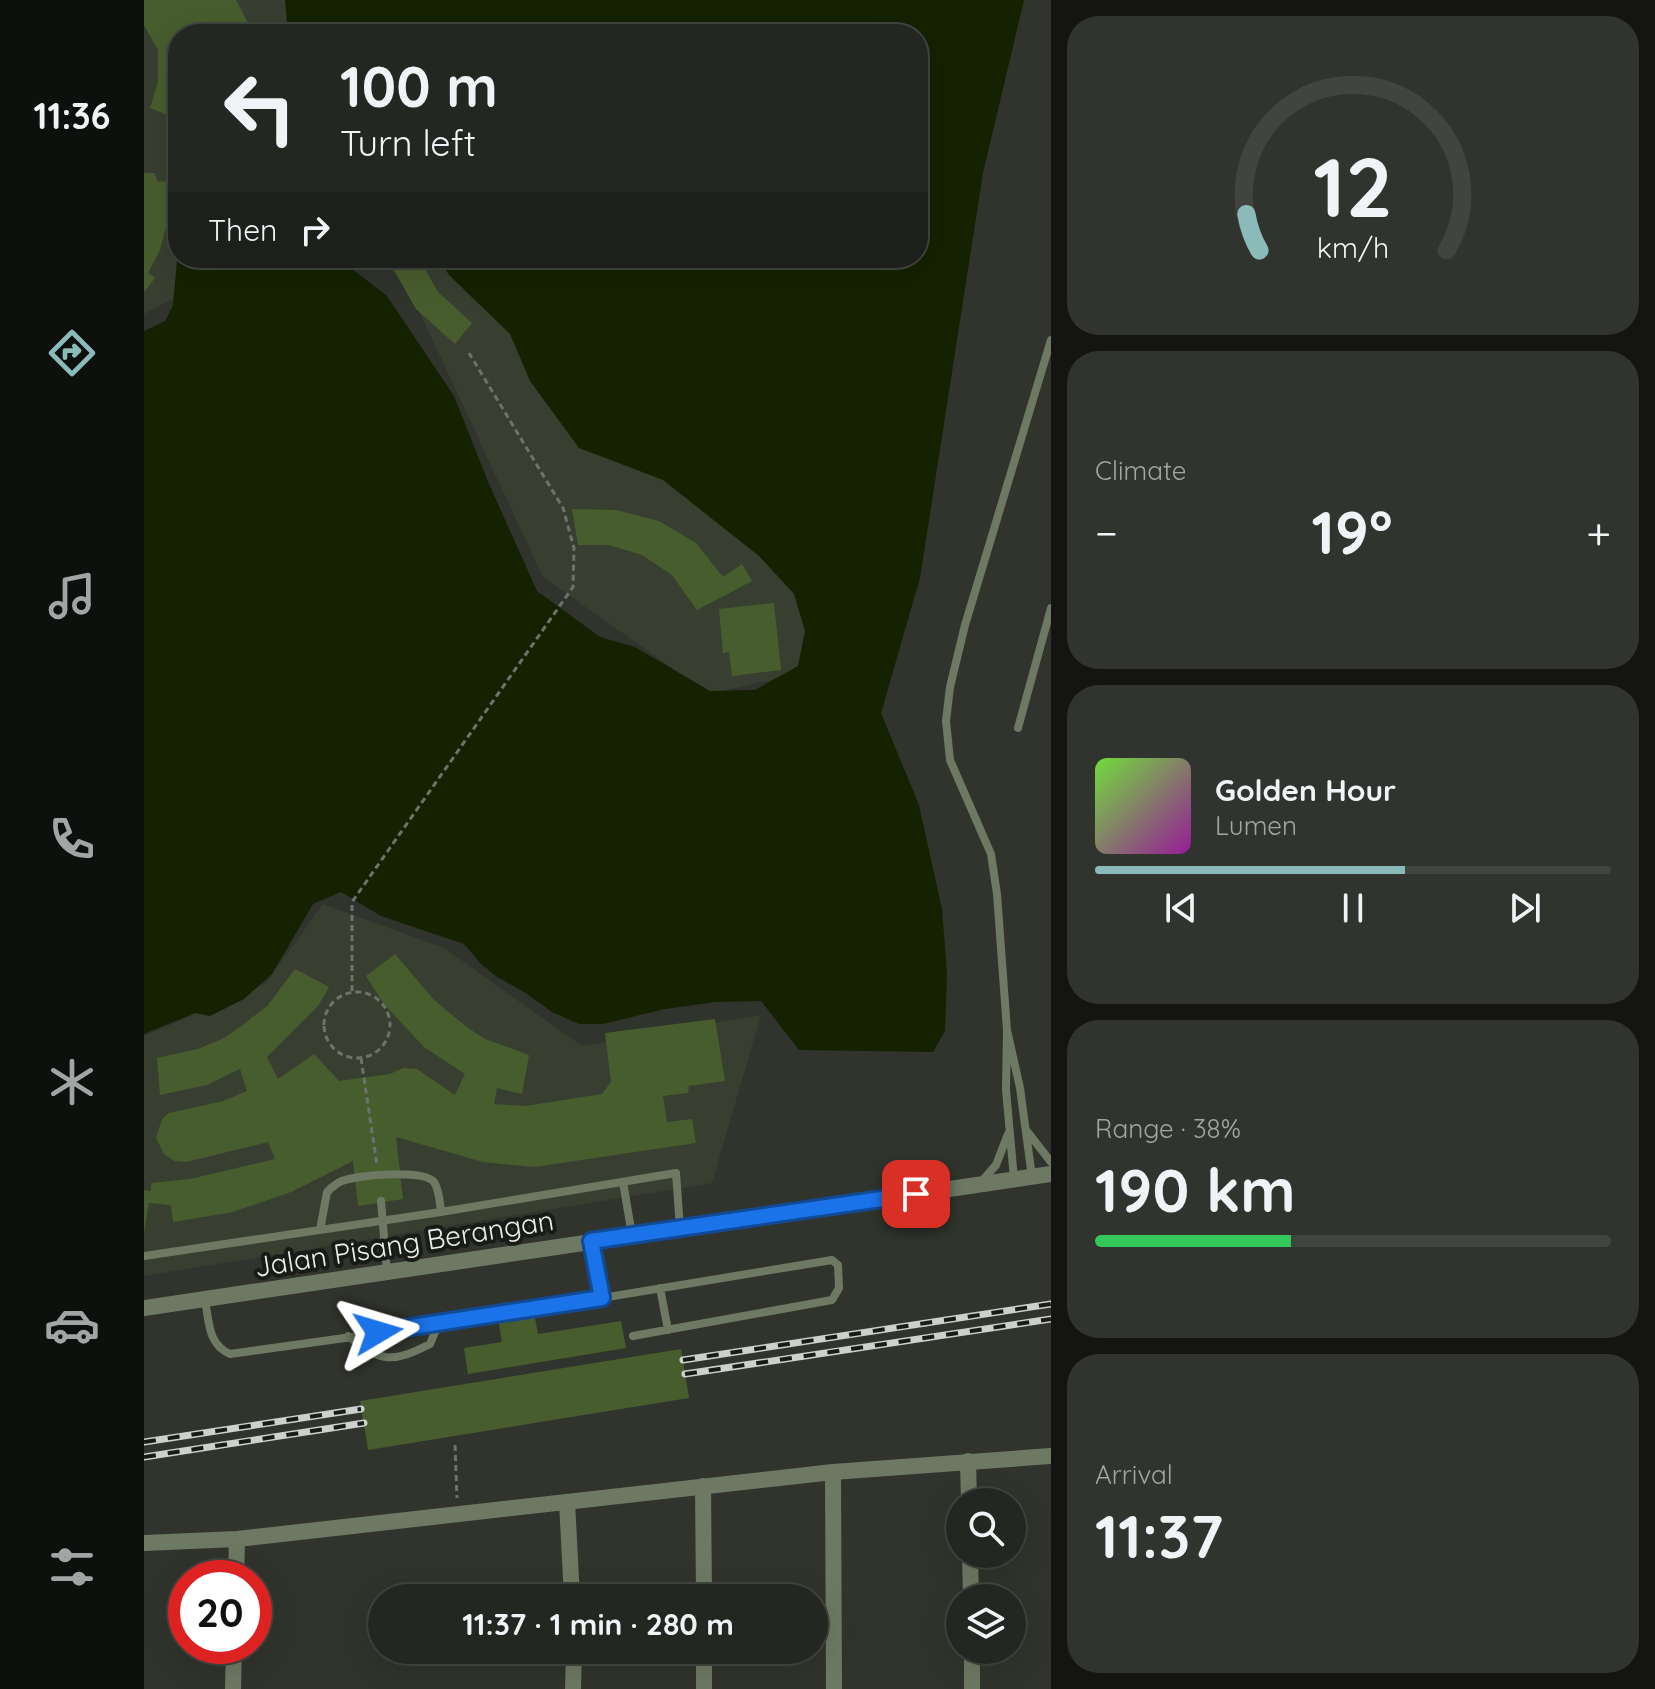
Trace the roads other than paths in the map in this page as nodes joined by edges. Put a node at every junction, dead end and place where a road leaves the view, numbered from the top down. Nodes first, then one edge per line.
1 (1051, 340) edge
2 (1051, 608) edge
3 (1018, 728) dead end
4 (1007, 1030) junction
5 (1024, 1113) junction
6 (1008, 1116) junction
7 (1010, 1130) junction
8 (1026, 1130) junction
9 (1051, 1162) edge
10 (1051, 1174) edge
11 (1032, 1177) junction
12 (1014, 1179) junction
13 (623, 1182) junction
14 (975, 1185) junction
15 (381, 1201) dead end
16 (441, 1212) junction
17 (382, 1220) junction
18 (680, 1228) junction
19 (320, 1230) junction
20 (632, 1235) junction
21 (591, 1241) junction
22 (144, 1256) edge
23 (387, 1272) junction
24 (660, 1288) junction
25 (602, 1298) junction
26 (204, 1299) junction
27 (144, 1308) edge
28 (438, 1325) junction
29 (668, 1330) junction
30 (348, 1336) junction
31 (633, 1336) dead end
32 (1051, 1456) edge
33 (968, 1461) junction
34 (833, 1472) junction
35 (703, 1486) junction
36 (969, 1488) edge
37 (567, 1502) junction
38 (237, 1539) junction
39 (144, 1543) edge
40 (236, 1560) edge
41 (571, 1584) edge
42 (704, 1584) edge
43 (234, 1664) edge
44 (574, 1664) edge
45 (704, 1664) edge
46 (972, 1664) edge
47 (233, 1689) edge
48 (573, 1689) edge
49 (704, 1689) edge
50 (834, 1689) edge
51 (972, 1689) edge

1 - 4 lane
2 - 3 lane
4 - 5 lane
4 - 6 lane
5 - 6 lane
5 - 8 lane
6 - 7 lane
7 - 12 lane
7 - 14 lane
8 - 9 lane
8 - 11 lane
10 - 11 street, Jalan Pisang Berangan
11 - 12 street, Jalan Pisang Berangan
12 - 14 street, Jalan Pisang Berangan
13 - 16 lane
13 - 18 lane
13 - 20 lane
14 - 18 street, Jalan Pisang Berangan
15 - 17 lane
16 - 17 lane
16 - 19 lane
17 - 19 lane
17 - 23 lane
18 - 20 street, Jalan Pisang Berangan
19 - 22 lane
20 - 21 street, Jalan Pisang Berangan
21 - 23 street, Jalan Pisang Berangan
21 - 25 lane
23 - 26 street, Jalan Pisang Berangan
24 - 25 lane
24 - 29 lane
24 - 29 lane
25 - 28 lane
26 - 27 street, Jalan Pisang Berangan
26 - 30 lane
28 - 30 lane
28 - 30 lane
29 - 31 lane
32 - 33 street
33 - 34 street
33 - 36 street
34 - 35 street
34 - 50 street
35 - 37 street
35 - 42 street
37 - 38 street
37 - 41 street
38 - 39 street
38 - 40 street
43 - 47 street
44 - 48 street
45 - 49 street
46 - 51 street

